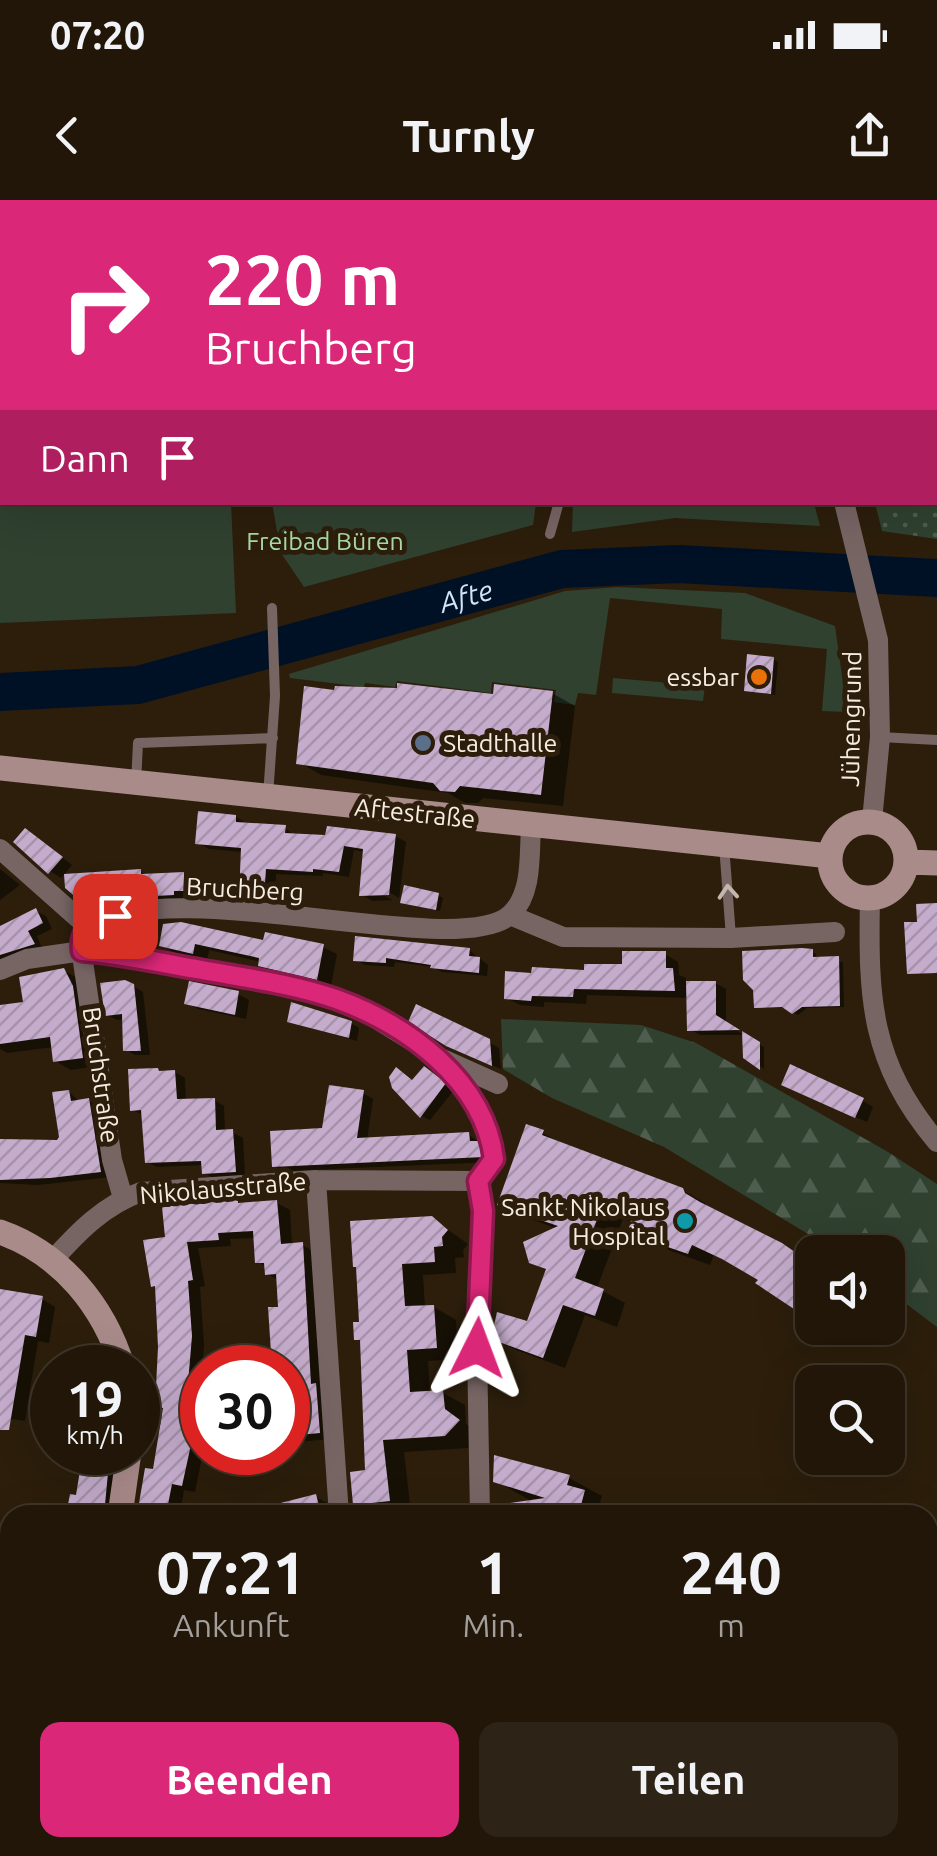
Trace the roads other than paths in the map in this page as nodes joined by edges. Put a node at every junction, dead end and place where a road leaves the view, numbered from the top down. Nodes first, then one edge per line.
1 (558, 505) edge
2 (847, 513) edge
3 (550, 534) dead end
4 (272, 608) dead end
5 (880, 737) junction
6 (272, 738) junction
7 (937, 740) edge
8 (0, 768) edge
9 (136, 782) junction
10 (268, 797) junction
11 (872, 821) junction
12 (531, 826) junction
13 (724, 845) junction
14 (0, 850) edge
15 (830, 856) junction
16 (906, 862) junction
17 (937, 863) edge
18 (870, 898) junction
19 (510, 916) junction
20 (88, 927) junction
21 (836, 932) dead end
22 (731, 938) junction
23 (82, 951) junction
24 (0, 970) edge
25 (440, 1058) junction
26 (498, 1084) dead end
27 (937, 1142) edge
28 (316, 1180) junction
29 (478, 1181) junction
30 (123, 1198) junction
31 (0, 1232) edge
32 (52, 1260) junction
33 (115, 1345) edge
34 (126, 1475) edge
35 (121, 1505) edge
36 (338, 1505) edge
37 (479, 1505) edge

1 - 3 lane
2 - 5 street, Jühengrund
4 - 6 lane
5 - 7 lane
5 - 11 street, Jühengrund
6 - 9 lane
6 - 10 lane
8 - 9 main road, Aftestraße
9 - 10 main road, Aftestraße
10 - 12 main road, Aftestraße
11 - 15 main road
11 - 16 main road
12 - 13 main road, Aftestraße
12 - 19 street
13 - 15 main road, Aftestraße
22 -> 13 lane
14 - 20 street
15 - 18 main road
16 - 17 main road
16 - 18 main road
18 - 27 street
19 - 20 street, Bruchberg
19 - 22 street
20 - 23 street
21 - 22 street
23 - 24 street
23 - 25 street
23 - 30 street, Bruchstraße
25 - 26 street
25 - 29 lane
28 - 29 street, Nikolausstraße
28 - 30 street, Nikolausstraße
28 - 36 street
29 - 37 street
30 - 32 street, Nikolausstraße
31 - 32 main road
32 - 33 main road
34 - 35 main road

